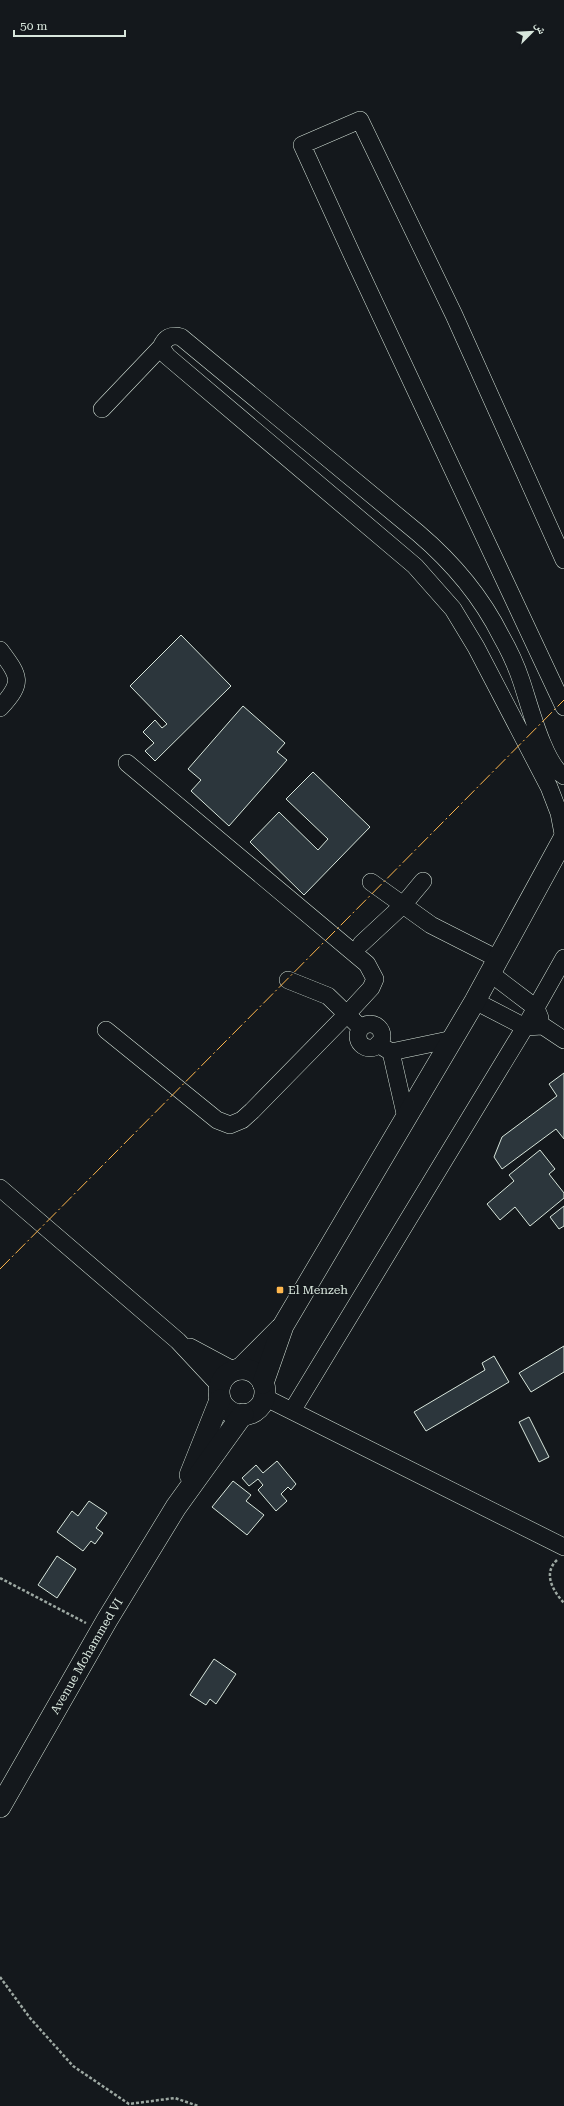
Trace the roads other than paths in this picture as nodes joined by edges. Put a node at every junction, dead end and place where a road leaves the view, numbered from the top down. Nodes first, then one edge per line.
1 (161, 347) junction
2 (102, 409) dead end
3 (564, 560) edge
4 (0, 650) edge
5 (564, 707) edge
6 (0, 708) edge
7 (540, 757) junction
8 (127, 763) dead end
9 (564, 776) edge
10 (564, 839) edge
11 (422, 881) dead end
12 (371, 882) dead end
13 (403, 905) junction
14 (361, 944) dead end
15 (564, 958) edge
16 (494, 966) junction
17 (288, 980) dead end
18 (475, 1001) junction
19 (536, 1008) junction
20 (347, 1014) junction
21 (543, 1026) junction
22 (525, 1027) junction
23 (106, 1030) dead end
24 (453, 1039) junction
25 (564, 1040) edge
26 (385, 1048) junction
27 (406, 1118) junction
28 (0, 1188) edge
29 (283, 1326) junction
30 (178, 1341) junction
31 (237, 1369) junction
32 (263, 1390) junction
33 (220, 1393) junction
34 (292, 1411) junction
35 (243, 1414) junction
36 (176, 1507) junction
37 (562, 1553) edge
38 (0, 1807) edge

1 - 2 street
1 - 7 street
1 - 7 street
3 - 5 street
4 - 6 street
7 - 9 street
7 - 10 street
8 - 20 street
10 - 16 main road
11 - 13 street
12 - 13 street
13 - 14 street
13 - 16 street
15 - 19 street
16 - 18 main road
16 - 19 street
17 - 20 street
18 - 22 street
18 - 24 main road
19 - 21 street
19 - 22 street
20 - 23 street
20 - 26 street
21 - 22 street
21 - 25 street
22 - 34 street
24 - 26 street
24 - 27 main road
26 - 27 street
27 - 29 main road
28 - 30 street
29 - 31 main road
29 - 32 main road
30 - 31 street
30 - 33 street
31 - 32 main road
31 - 33 main road
32 - 34 street
32 - 35 main road
33 - 35 main road
33 - 36 main road
34 - 37 street
35 - 36 main road
36 - 38 main road, Avenue Mohammed VI

